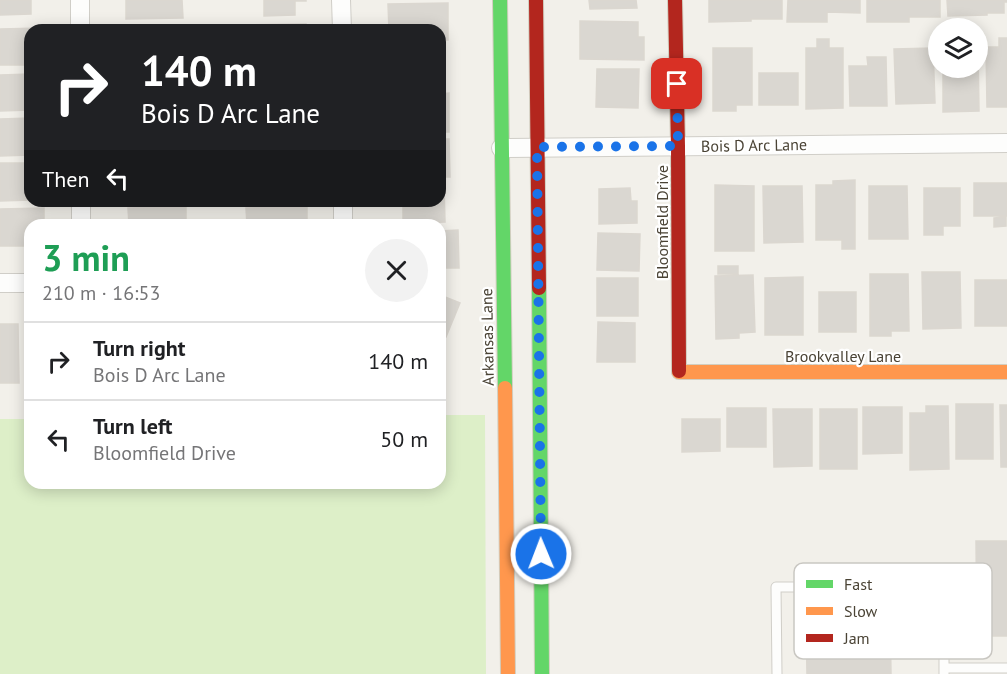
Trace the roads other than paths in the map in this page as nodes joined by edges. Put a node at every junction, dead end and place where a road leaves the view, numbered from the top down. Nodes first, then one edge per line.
1 (80, 0) edge
2 (341, 0) edge
3 (500, 0) edge
4 (536, 0) edge
5 (675, 0) edge
6 (80, 24) edge
7 (342, 24) edge
8 (1007, 142) edge
9 (678, 146) junction
10 (537, 147) junction
11 (501, 148) junction
12 (24, 283) edge
13 (0, 284) edge
14 (679, 372) joint
15 (1007, 372) edge
16 (794, 587) edge
17 (1007, 668) edge
18 (945, 671) edge
19 (508, 674) edge
20 (542, 674) edge
21 (777, 674) edge

1 - 6 street
2 - 7 street
3 - 11 main road, Arkansas Lane
4 - 10 main road
5 - 9 main road, Bloomfield Drive
8 - 9 street, Bois D Arc Lane
9 - 10 street, Bois D Arc Lane
9 - 14 main road, Bloomfield Drive
10 - 11 street, Bois D Arc Lane
10 - 20 main road
11 - 19 main road, Arkansas Lane
12 - 13 street
14 - 15 main road, Brookvalley Lane
16 - 21 lane
17 - 18 lane

